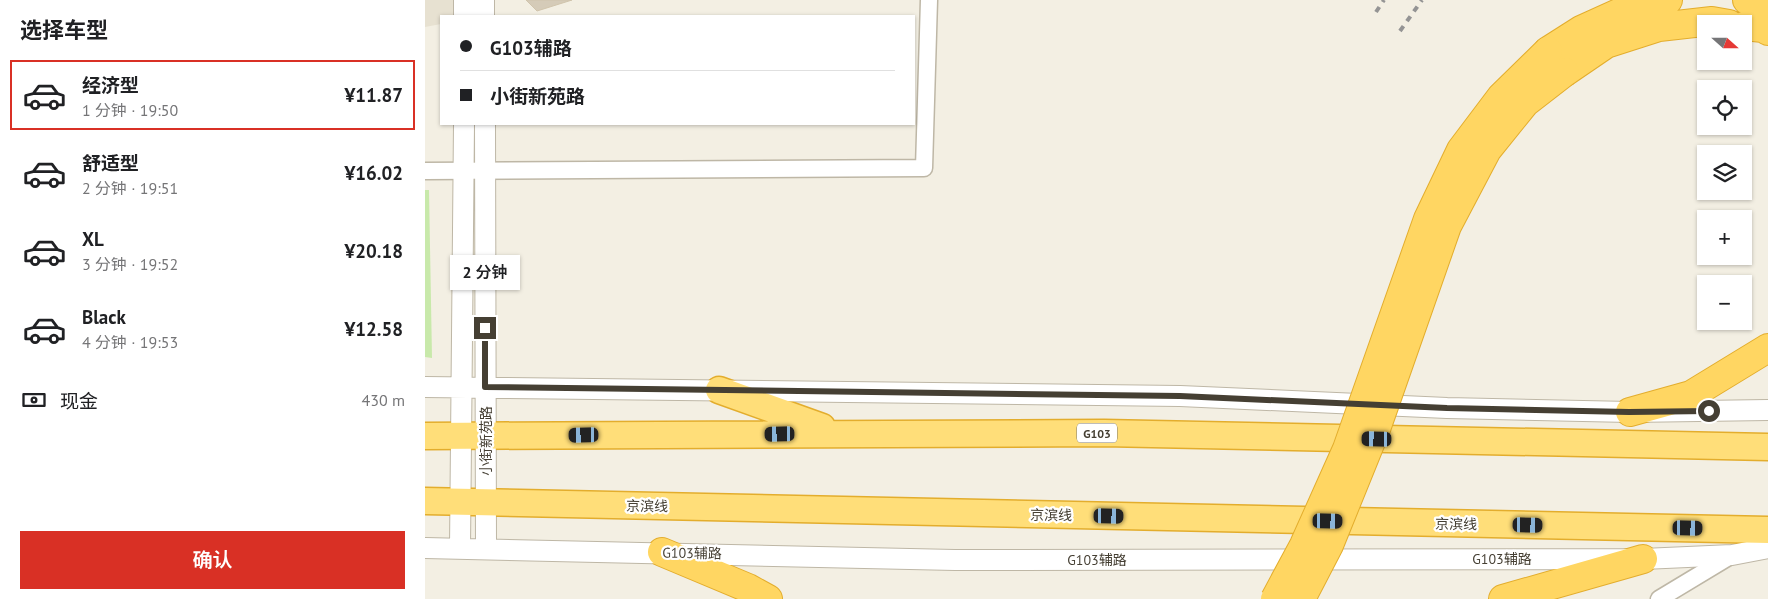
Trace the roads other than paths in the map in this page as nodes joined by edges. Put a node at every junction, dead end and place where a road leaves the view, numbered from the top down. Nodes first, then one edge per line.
1 (464, 0) edge
2 (484, 0) edge
3 (929, 0) edge
4 (1668, 0) edge
5 (1747, 0) edge
6 (1768, 2) edge
7 (464, 15) edge
8 (484, 15) edge
9 (1697, 23) edge
10 (1753, 27) edge
11 (1768, 31) edge
12 (1557, 62) junction
13 (464, 125) edge
14 (485, 125) edge
15 (485, 170) junction
16 (425, 171) edge
17 (464, 171) junction
18 (1768, 348) edge
19 (425, 387) edge
20 (462, 387) junction
21 (485, 387) junction
22 (719, 390) junction
23 (1768, 410) edge
24 (1629, 412) junction
25 (839, 433) junction
26 (425, 436) edge
27 (473, 436) junction
28 (1768, 447) edge
29 (425, 501) edge
30 (460, 501) junction
31 (486, 502) junction
32 (1768, 530) edge
33 (425, 548) edge
34 (460, 548) junction
35 (1768, 548) edge
36 (486, 549) junction
37 (663, 552) junction
38 (1732, 555) junction
39 (1643, 559) junction
40 (768, 599) edge
41 (1275, 599) edge
42 (1301, 599) edge
43 (1503, 599) edge
44 (1659, 599) edge

1 - 7 street
2 - 8 street
3 - 15 street
4 - 12 highway
5 - 6 highway
9 - 12 highway
10 - 11 highway
12 - 41 highway, bridge
12 - 42 highway, bridge
13 - 17 street, 小街新苑路
14 - 15 street, 小街新苑路
15 - 17 street
15 - 21 street, 小街新苑路
16 - 17 street
17 - 20 street, 小街新苑路
18 - 24 highway
19 - 20 street
20 - 21 street
20 - 27 street, 小街新苑路
21 - 22 street
21 - 27 street, 小街新苑路
22 - 24 street
22 - 25 highway
23 - 24 street
25 - 27 highway, G103
25 - 28 highway, G103
26 - 27 highway, G103
27 - 30 street, 小街新苑路
27 - 31 street, 小街新苑路
29 - 30 highway, 京滨线
30 - 31 highway, 京滨线
30 - 34 street, 小街新苑路
31 - 32 highway, 京滨线
31 - 36 street, 小街新苑路
33 - 34 street, G103辅路
34 - 36 street, G103辅路
35 - 38 street, G103辅路
36 - 37 street, G103辅路
37 - 39 street, G103辅路
37 - 40 highway
38 - 39 street, G103辅路
38 - 44 street
39 - 43 highway

